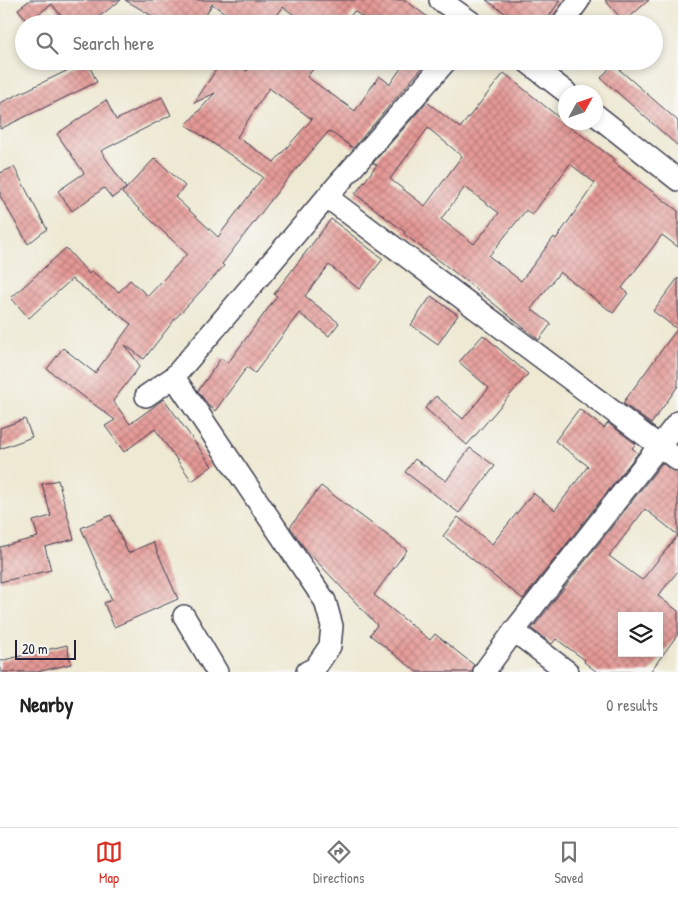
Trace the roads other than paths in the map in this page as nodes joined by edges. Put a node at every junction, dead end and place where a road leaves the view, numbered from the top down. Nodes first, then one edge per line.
1 (440, 0) edge
2 (579, 0) edge
3 (461, 15) edge
4 (568, 15) edge
5 (438, 70) edge
6 (539, 70) edge
7 (558, 85) edge
8 (603, 121) edge
9 (678, 180) edge
10 (327, 197) junction
11 (174, 377) junction
12 (146, 396) dead end
13 (678, 422) edge
14 (659, 446) junction
15 (678, 460) edge
16 (184, 616) dead end
17 (514, 631) junction
18 (217, 672) edge
19 (307, 672) edge
20 (484, 672) edge
21 (568, 672) edge

1 - 3 street
2 - 4 street
5 - 10 street
6 - 7 street
8 - 9 street
10 - 11 street
10 - 14 street
11 - 12 street
11 - 19 street
13 - 14 street
14 - 15 street
14 - 17 street
16 - 18 street
17 - 20 street
17 - 21 street

